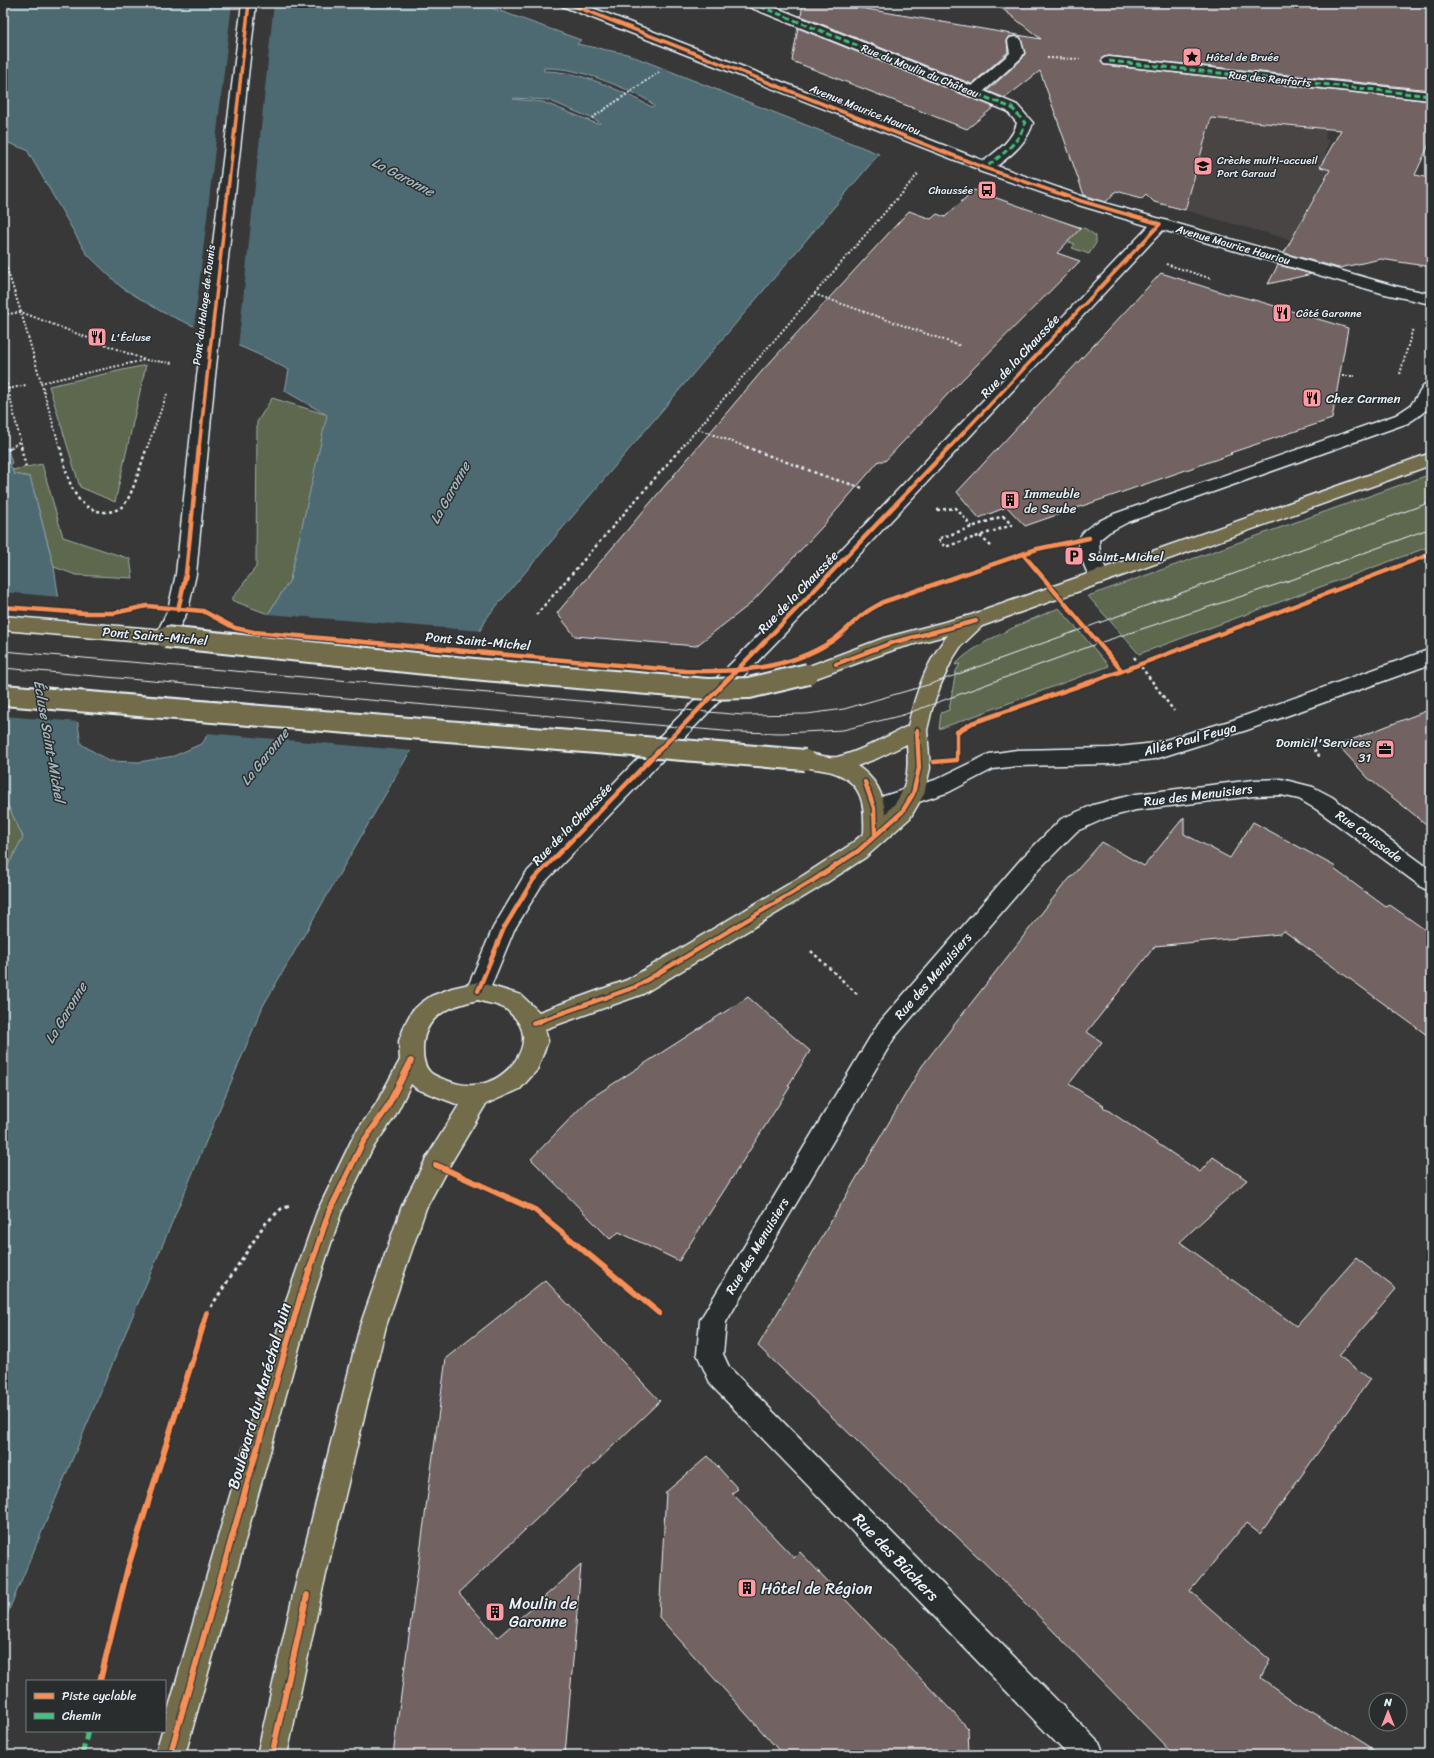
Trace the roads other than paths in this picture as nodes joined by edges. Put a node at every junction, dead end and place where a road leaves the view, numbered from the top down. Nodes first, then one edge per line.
1 (249, 3) edge
2 (567, 3) edge
3 (752, 3) edge
4 (1015, 41) dead end
5 (1109, 61) dead end
6 (974, 93) junction
7 (1431, 96) edge
8 (984, 168) junction
9 (1160, 224) junction
10 (1431, 299) edge
11 (1431, 388) edge
12 (1431, 459) edge
13 (1099, 576) junction
14 (976, 621) junction
15 (3, 623) edge
16 (165, 637) junction
17 (1431, 656) edge
18 (3, 695) edge
19 (917, 730) junction
20 (836, 765) junction
21 (1305, 793) joint
22 (913, 794) junction
23 (876, 812) junction
24 (875, 835) junction
25 (1431, 882) edge
26 (478, 991) junction
27 (534, 1023) junction
28 (411, 1061) junction
29 (477, 1097) junction
30 (710, 1354) joint
31 (170, 1755) edge
32 (272, 1755) edge
33 (1089, 1755) edge

1 - 16 street, Pont du Halage de Tounis
2 - 8 street, Avenue Maurice Hauriou
3 - 6 street, Rue du Moulin du Château
4 - 6 street
5 - 7 street, Rue des Renforts
6 - 8 street, Rue du Moulin du Château
8 - 9 street, Avenue Maurice Hauriou
9 - 10 street, Avenue Maurice Hauriou
9 - 26 street, Rue de la Chaussée
11 - 13 street
12 - 13 main road
13 - 14 main road
14 - 16 main road, Pont Saint-Michel, bridge
14 - 19 main road
15 - 16 main road, Pont Saint-Michel
17 - 22 street, Allée Paul Feuga
18 - 20 main road, bridge
19 - 20 main road
19 - 22 main road
20 - 23 main road
21 - 25 street, Rue Caussade
21 - 30 street, Rue des Menuisiers
22 - 23 street, Allée Paul Feuga
22 - 24 main road
23 - 24 main road
24 - 27 main road
26 - 27 main road
26 - 28 main road
27 - 29 main road
28 - 29 main road
28 - 31 main road, Boulevard du Maréchal Juin
29 - 32 main road
30 - 33 street, Rue des Bûchers

